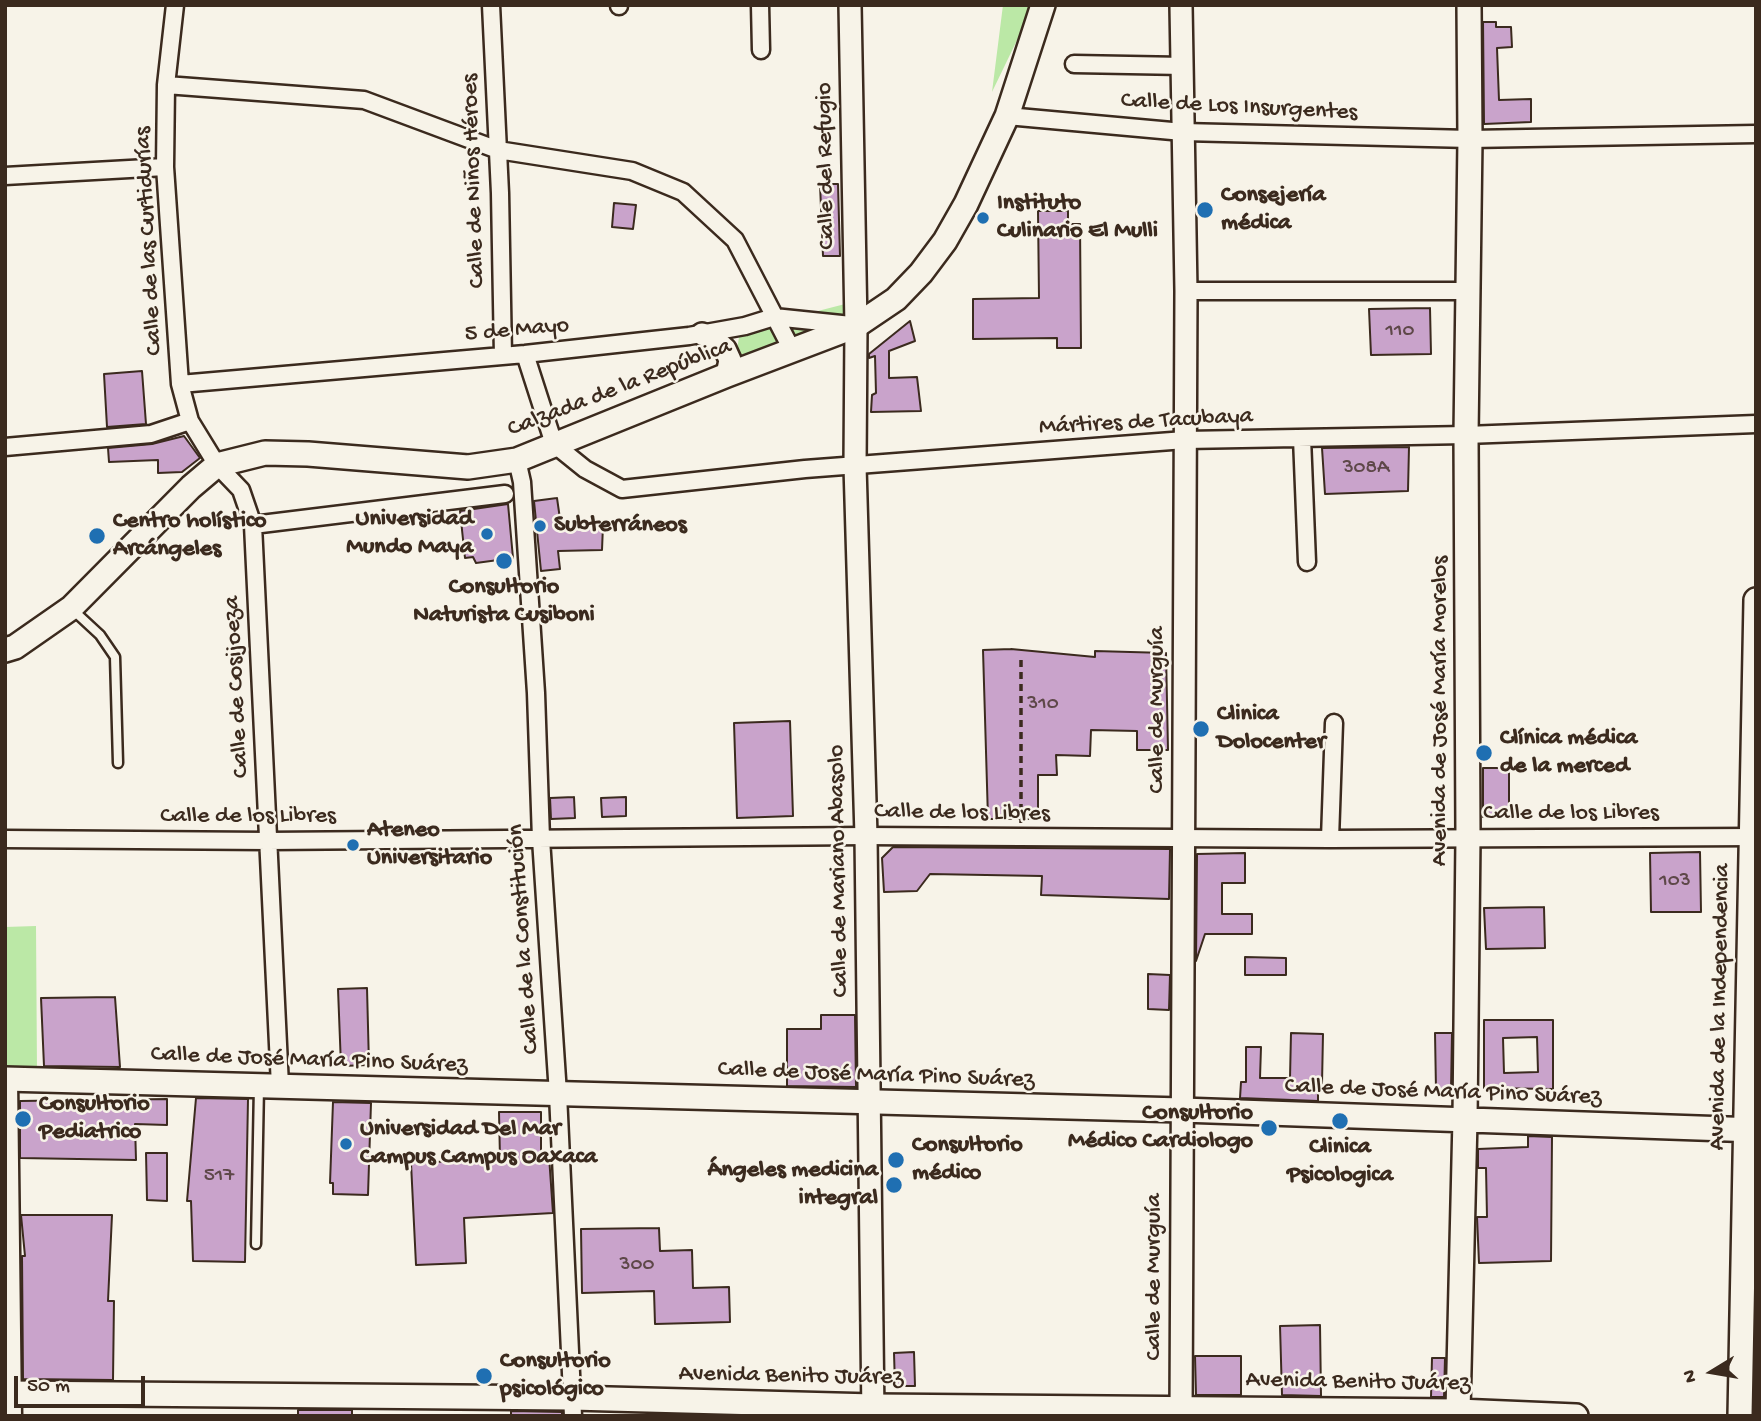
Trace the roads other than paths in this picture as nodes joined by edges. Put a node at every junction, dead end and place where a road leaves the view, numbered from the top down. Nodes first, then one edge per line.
1 (175, 5) edge
2 (491, 5) edge
3 (760, 5) edge
4 (850, 5) edge
5 (1043, 5) edge
6 (1181, 5) edge
7 (1469, 5) edge
8 (761, 50) dead end
9 (1074, 64) dead end
10 (1184, 66) junction
11 (166, 85) junction
12 (1007, 116) junction
13 (1183, 132) junction
14 (1756, 134) edge
15 (1470, 139) junction
16 (498, 150) junction
17 (165, 167) junction
18 (5, 176) edge
19 (1185, 291) junction
20 (1469, 291) junction
21 (774, 317) junction
22 (856, 326) junction
23 (702, 334) junction
24 (792, 350) junction
25 (525, 354) junction
26 (503, 356) junction
27 (727, 375) junction
28 (180, 384) junction
29 (190, 421) junction
30 (1756, 424) edge
31 (1466, 435) junction
32 (1302, 438) junction
33 (1185, 440) junction
34 (554, 444) junction
35 (5, 447) edge
36 (517, 460) junction
37 (218, 466) junction
38 (855, 466) junction
39 (505, 494) dead end
40 (253, 524) junction
41 (1307, 562) dead end
42 (1756, 600) edge
43 (71, 608) junction
44 (5, 650) edge
45 (1334, 723) dead end
46 (118, 763) dead end
47 (866, 836) junction
48 (1468, 837) junction
49 (1753, 837) edge
50 (5, 839) edge
51 (541, 839) junction
52 (1184, 839) junction
53 (1330, 839) junction
54 (268, 841) junction
55 (7, 1079) edge
56 (269, 1086) junction
57 (558, 1094) junction
58 (870, 1103) junction
59 (1182, 1110) junction
60 (1465, 1119) junction
61 (1750, 1129) edge
62 (256, 1244) dead end
63 (10, 1401) edge
64 (572, 1407) edge
65 (873, 1411) edge
66 (1181, 1411) edge
67 (1458, 1413) edge
68 (1576, 1416) edge
69 (1740, 1416) edge

1 - 11 street, Calle de las Curtidurías
2 - 16 street, Calle de Niños Héroes
3 - 8 street
4 - 22 street, Calle del Refugio
5 - 12 main road, Calzada de la República
6 - 10 street, Calle de Murguía
7 - 15 main road, Avenida de José María Morelos
9 - 10 street
10 - 13 street, Calle de Murguía
11 - 16 street
11 - 17 street, Calle de las Curtidurías
12 - 13 street, Calle de Los Insurgentes
12 - 22 main road, Calzada de la República
13 - 15 street, Calle de Los Insurgentes
13 - 19 street, Calle de Murguía
14 - 15 street, Calle de Los Insurgentes
15 - 20 main road, Avenida de José María Morelos
16 - 21 street
16 - 26 street, Calle de Niños Héroes
17 - 18 street
17 - 28 street, Calle de las Curtidurías
19 - 20 street
19 - 33 street, Calle de Murguía
20 - 31 main road, Avenida de José María Morelos
21 - 22 street, 5 de Mayo
21 - 23 street, 5 de Mayo
21 - 24 street
22 - 24 main road, Calzada de la República
22 - 38 street, Calle de Mariano Abasolo
23 - 25 street, 5 de Mayo
23 - 27 street
24 - 27 main road, Calzada de la República
25 - 26 street, 5 de Mayo
25 - 34 street
26 - 28 street, 5 de Mayo
27 - 34 main road, Calzada de la República
28 - 29 street, Calle de las Curtidurías
29 - 35 street
29 - 37 street, Calle de las Curtidurías
30 - 31 street, Mártires de Tacubaya
31 - 32 street, Mártires de Tacubaya
31 - 48 main road, Avenida de José María Morelos
32 - 33 street, Mártires de Tacubaya
32 - 41 street
33 - 38 street, Mártires de Tacubaya
33 - 52 street, Calle de Murguía
34 - 36 main road, Calzada de la República
34 - 38 street, Mártires de Tacubaya
36 - 37 main road, Calzada de la República
36 - 51 street, Calle de la Constitución
37 - 40 street, Calle de Cosijoeza
37 - 43 main road, Calzada de la República
38 - 47 street, Calle de Mariano Abasolo
39 - 40 street
40 - 54 street, Calle de Cosijoeza
42 - 49 main road, Avenida de la Independencia
43 - 44 main road, Calzada de la República
43 - 46 lane
45 - 53 street
47 - 51 street, Calle de los Libres
47 - 52 street, Calle de los Libres
47 - 58 street, Calle de Mariano Abasolo
48 - 49 street, Calle de los Libres
48 - 53 street, Calle de los Libres
48 - 60 main road, Avenida de José María Morelos
49 - 61 main road, Avenida de la Independencia
50 - 54 street, Calle de los Libres
51 - 54 street, Calle de los Libres
51 - 57 street, Calle de la Constitución
52 - 53 street, Calle de los Libres
52 - 59 street, Calle de Murguía
54 - 56 street, Calle de Cosijoeza
55 - 56 main road, Calle de José María Pino Suárez
55 - 63 street
56 - 57 main road, Calle de José María Pino Suárez
56 - 62 lane
57 - 58 main road, Calle de José María Pino Suárez
57 - 64 street, Calle de la Constitución
58 - 59 main road, Calle de José María Pino Suárez
58 - 65 street, Calle de Mariano Abasolo
59 - 60 main road, Calle de José María Pino Suárez
59 - 66 street, Calle de Murguía
60 - 61 main road, Calle de José María Pino Suárez
60 - 67 main road, Avenida de José María Morelos
61 - 69 main road, Avenida de la Independencia
63 - 64 main road, Avenida Benito Juárez
64 - 65 main road, Avenida Benito Juárez
65 - 66 main road, Avenida Benito Juárez
66 - 67 main road, Avenida Benito Juárez
67 - 68 main road, Avenida Benito Juárez

